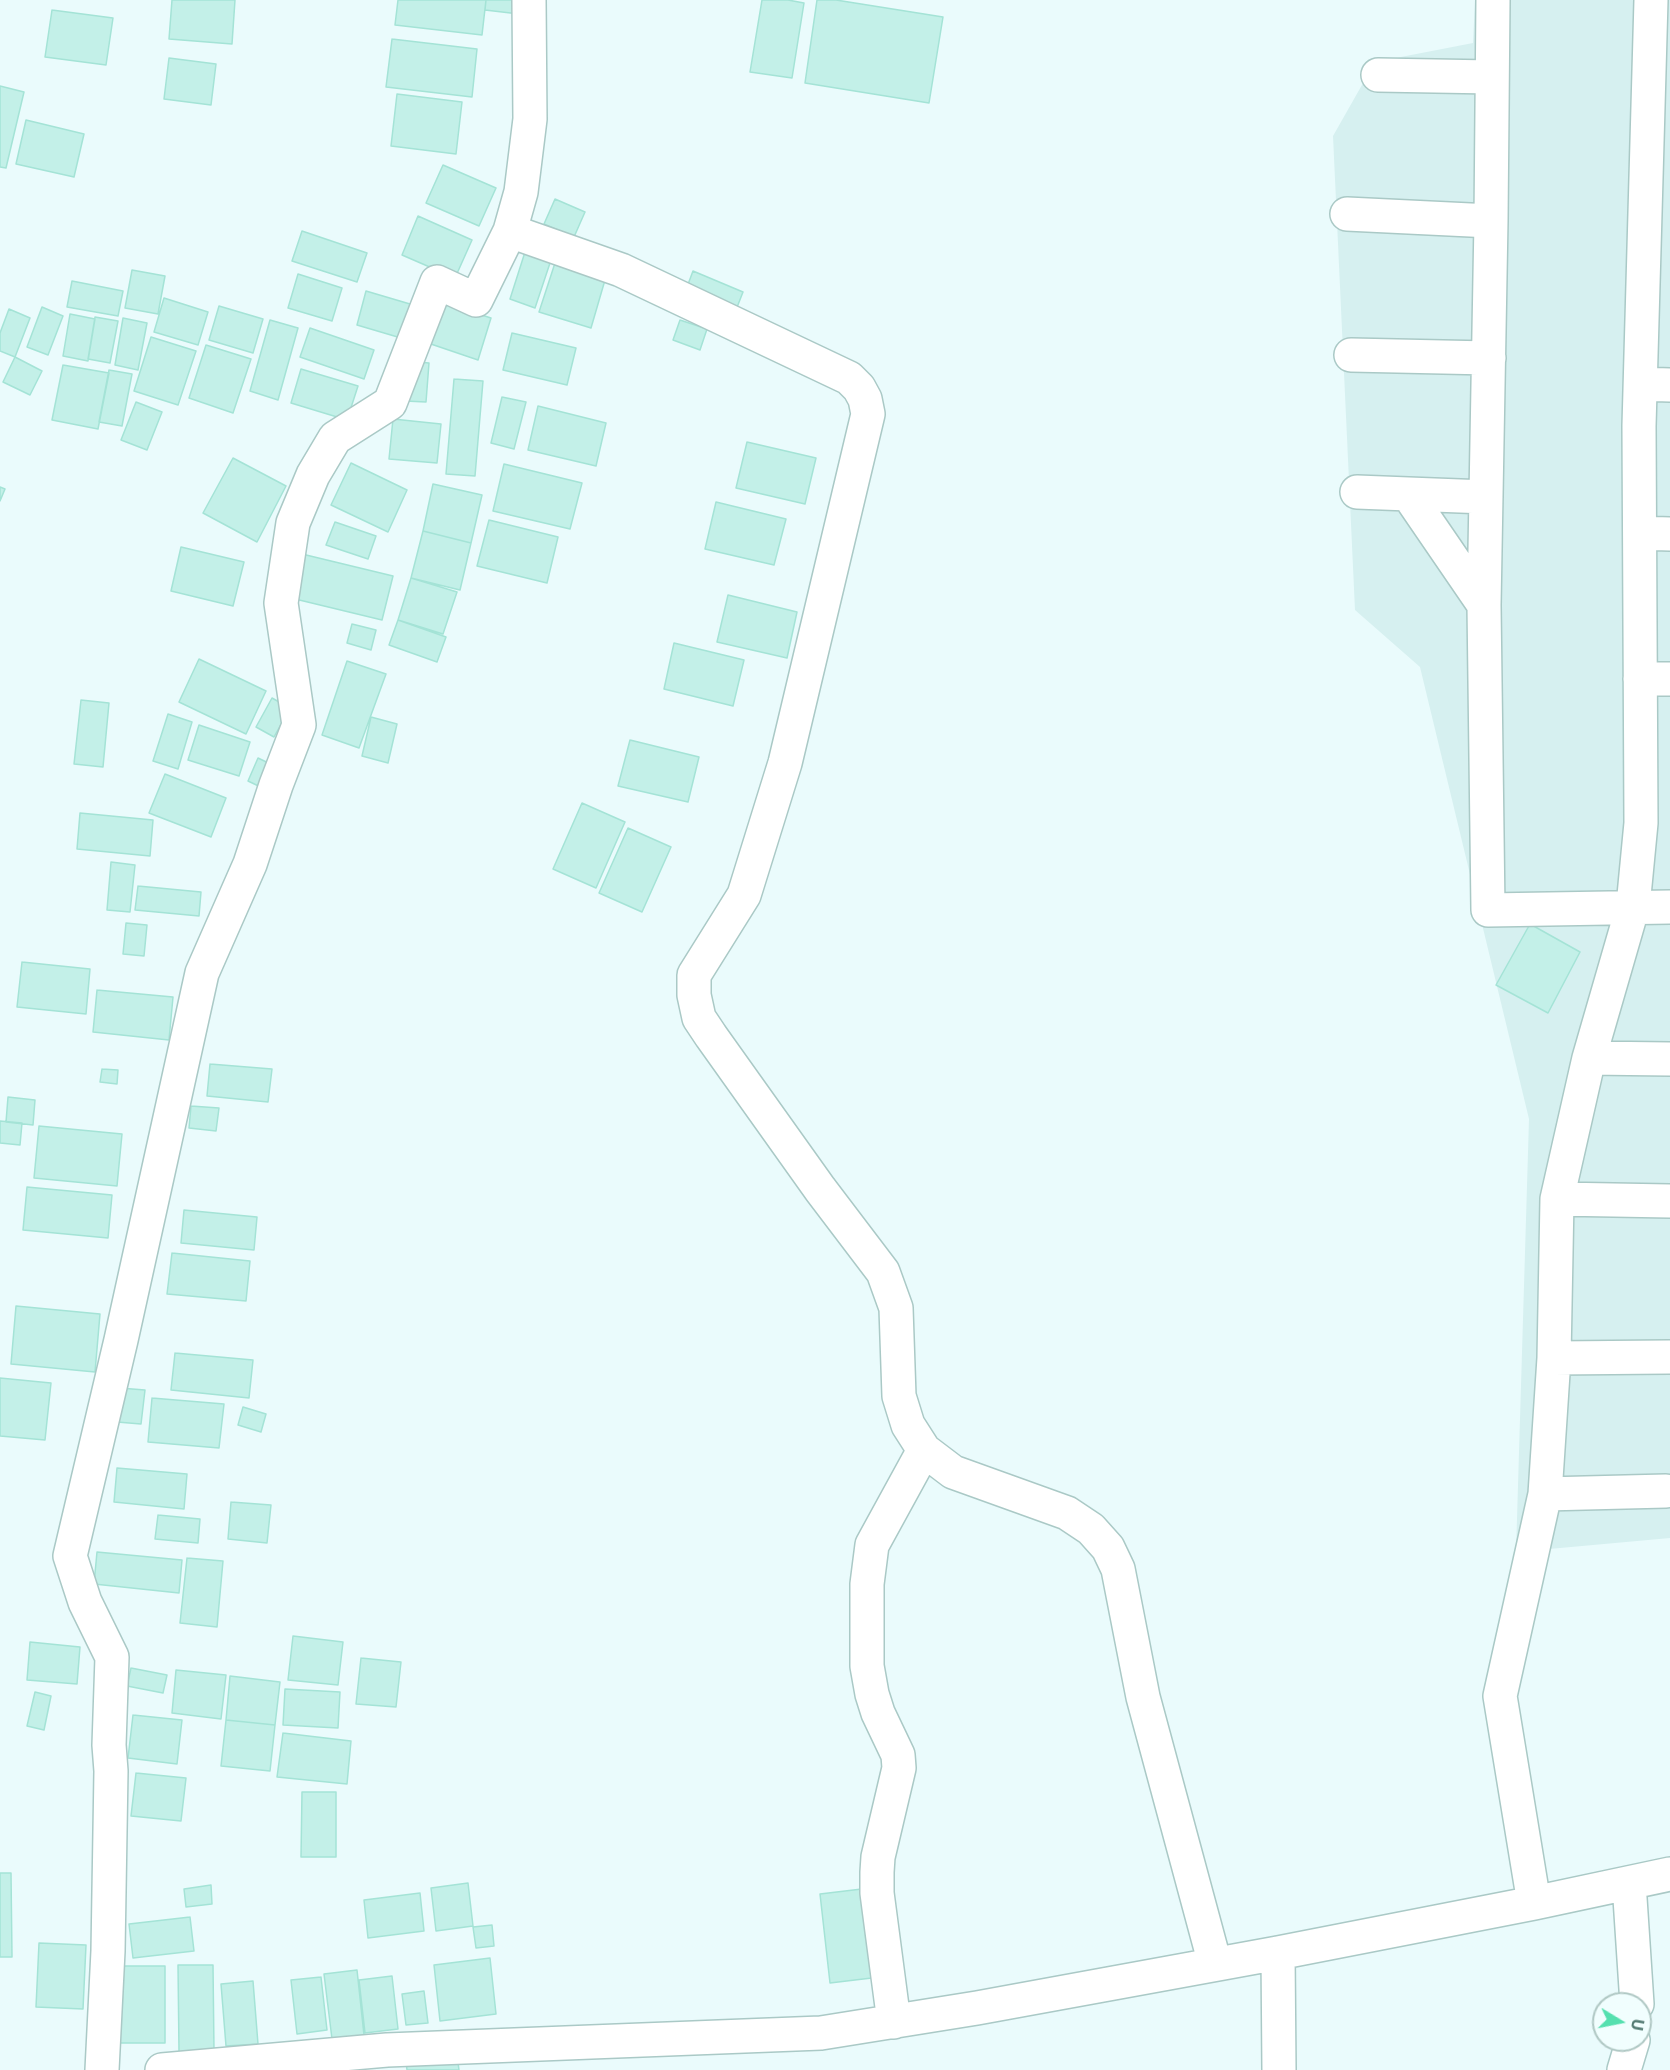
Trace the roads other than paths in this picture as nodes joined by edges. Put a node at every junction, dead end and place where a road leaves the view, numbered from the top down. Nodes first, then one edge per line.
1 (529, 0) edge
2 (1493, 0) edge
3 (1651, 0) edge
4 (1378, 75) dead end
5 (1492, 77) junction
6 (1659, 104) edge
7 (1347, 214) dead end
8 (1491, 221) junction
9 (510, 231) junction
10 (1657, 244) edge
11 (1351, 355) dead end
12 (1489, 358) junction
13 (1655, 385) edge
14 (1357, 492) dead end
15 (1408, 494) junction
16 (1486, 497) junction
17 (1655, 533) edge
18 (1484, 605) junction
19 (1655, 679) edge
20 (1633, 906) junction
21 (1670, 907) edge
22 (1589, 1058) junction
23 (1670, 1059) edge
24 (1557, 1199) junction
25 (1670, 1201) edge
26 (1669, 1357) edge
27 (1554, 1358) junction
28 (924, 1450) junction
29 (1666, 1491) dead end
30 (1545, 1494) junction
31 (1670, 1874) edge
32 (1629, 1883) junction
33 (1534, 1903) junction
34 (1278, 1953) junction
35 (1215, 1964) junction
36 (1635, 1992) edge
37 (894, 2022) junction
38 (1629, 2052) edge
39 (388, 2060) edge
40 (102, 2070) edge
41 (162, 2070) edge
42 (1279, 2070) edge
43 (1624, 2070) edge

1 - 9 street
2 - 5 street
3 - 6 street
4 - 5 street
5 - 8 street
6 - 10 street
7 - 8 street
8 - 12 street
9 - 28 street
9 - 40 street
10 - 13 street
11 - 12 street
12 - 16 street
13 - 17 street
14 - 15 street
15 - 16 street
15 - 18 street
16 - 18 street
17 - 19 street
18 - 20 street
19 - 20 street
20 - 21 street
20 - 22 street
22 - 23 street
22 - 24 street
24 - 25 street
24 - 27 street
26 - 27 street
27 - 30 street
28 - 35 street
28 - 37 street
29 - 30 street
30 - 33 street
31 - 32 street
32 - 33 street
32 - 36 street
33 - 34 street
34 - 35 street
34 - 42 street
35 - 37 street
37 - 39 street
38 - 43 street
39 - 41 street

